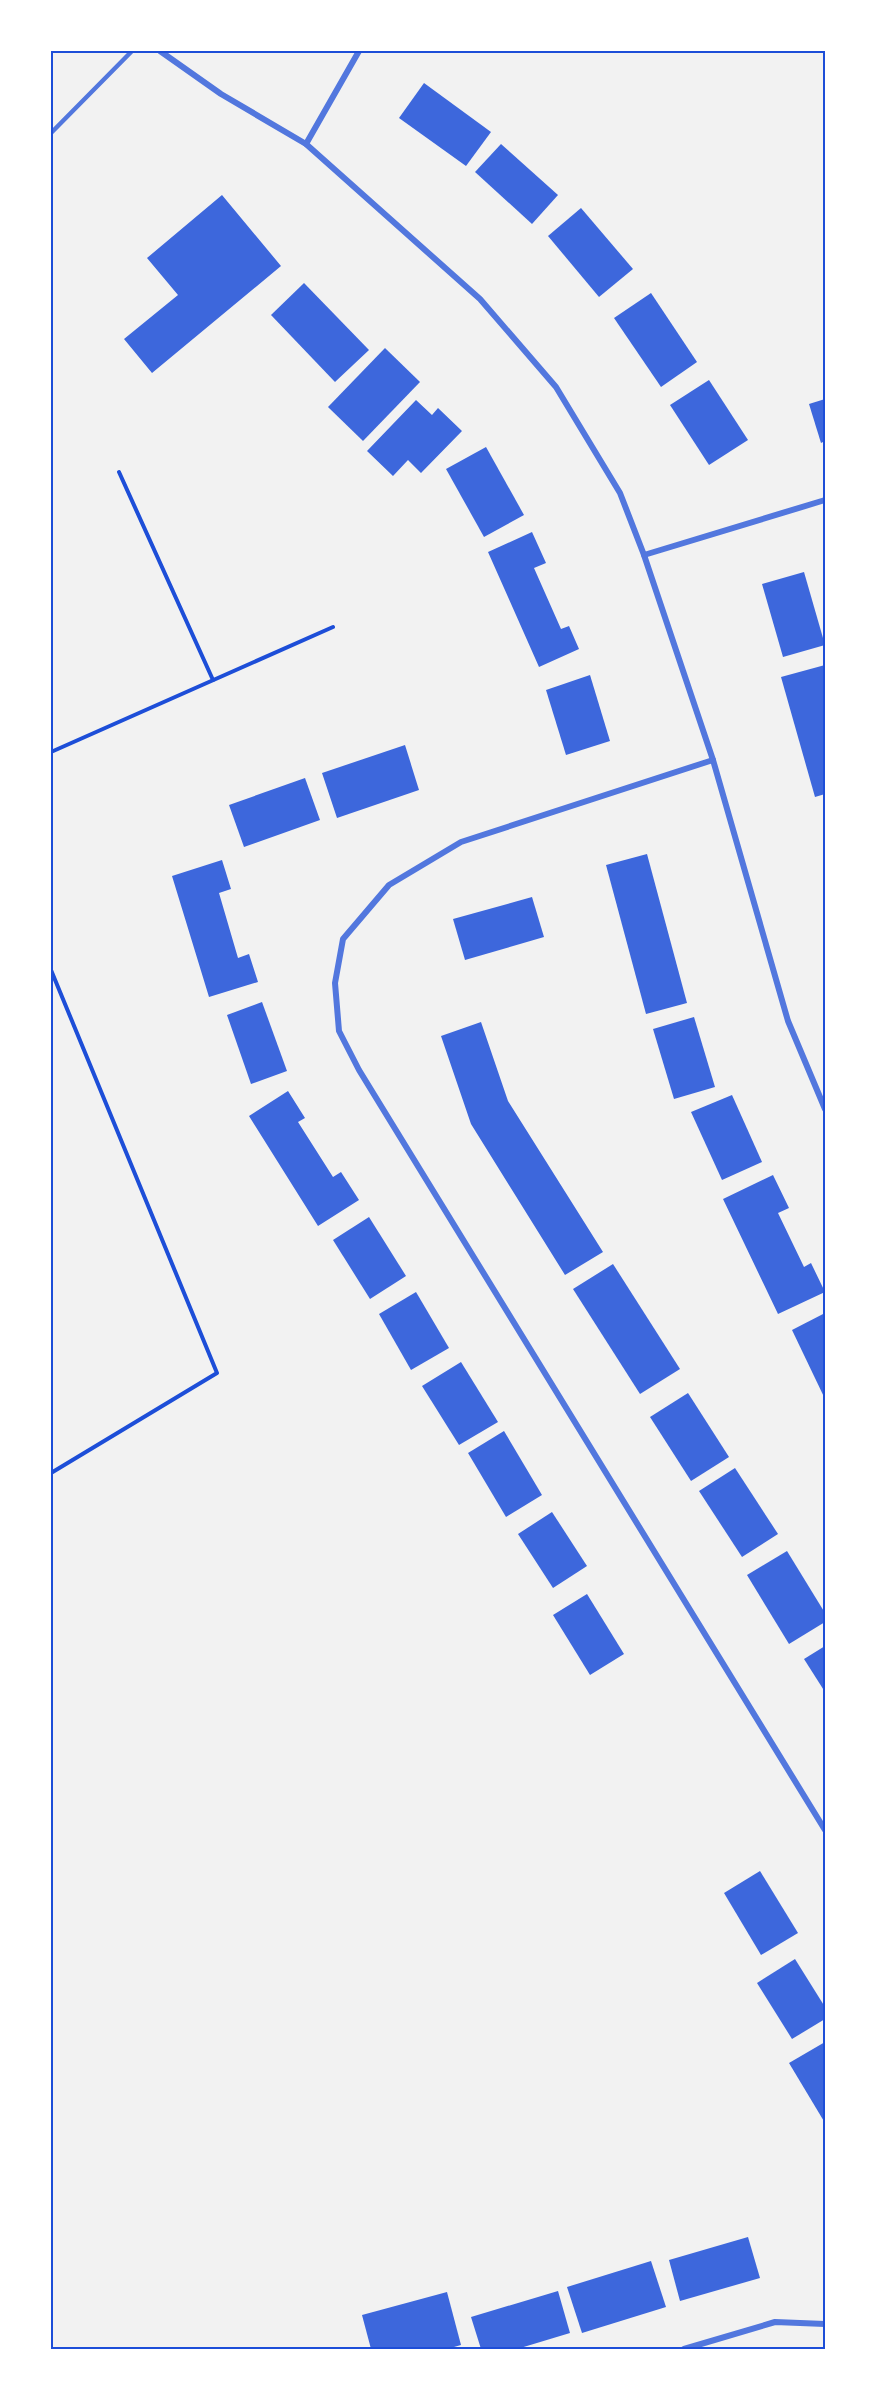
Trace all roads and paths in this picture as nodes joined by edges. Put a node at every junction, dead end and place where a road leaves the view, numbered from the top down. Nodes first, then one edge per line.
1 (132, 51) edge
2 (159, 51) edge
3 (359, 51) edge
4 (51, 133) edge
5 (306, 144) junction
6 (119, 472) dead end
7 (825, 500) edge
8 (644, 555) junction
9 (333, 627) dead end
10 (213, 680) junction
11 (51, 752) edge
12 (713, 760) junction
13 (51, 970) edge
14 (825, 1109) edge
15 (51, 1473) edge
16 (825, 1830) edge
17 (825, 2324) edge
18 (684, 2349) edge

1 - 4 lane
2 - 5 street
3 - 5 street
5 - 8 street
6 - 10 path
7 - 8 street
8 - 12 street
9 - 10 path
10 - 11 path
12 - 14 street
12 - 16 street
13 - 15 path
17 - 18 street

